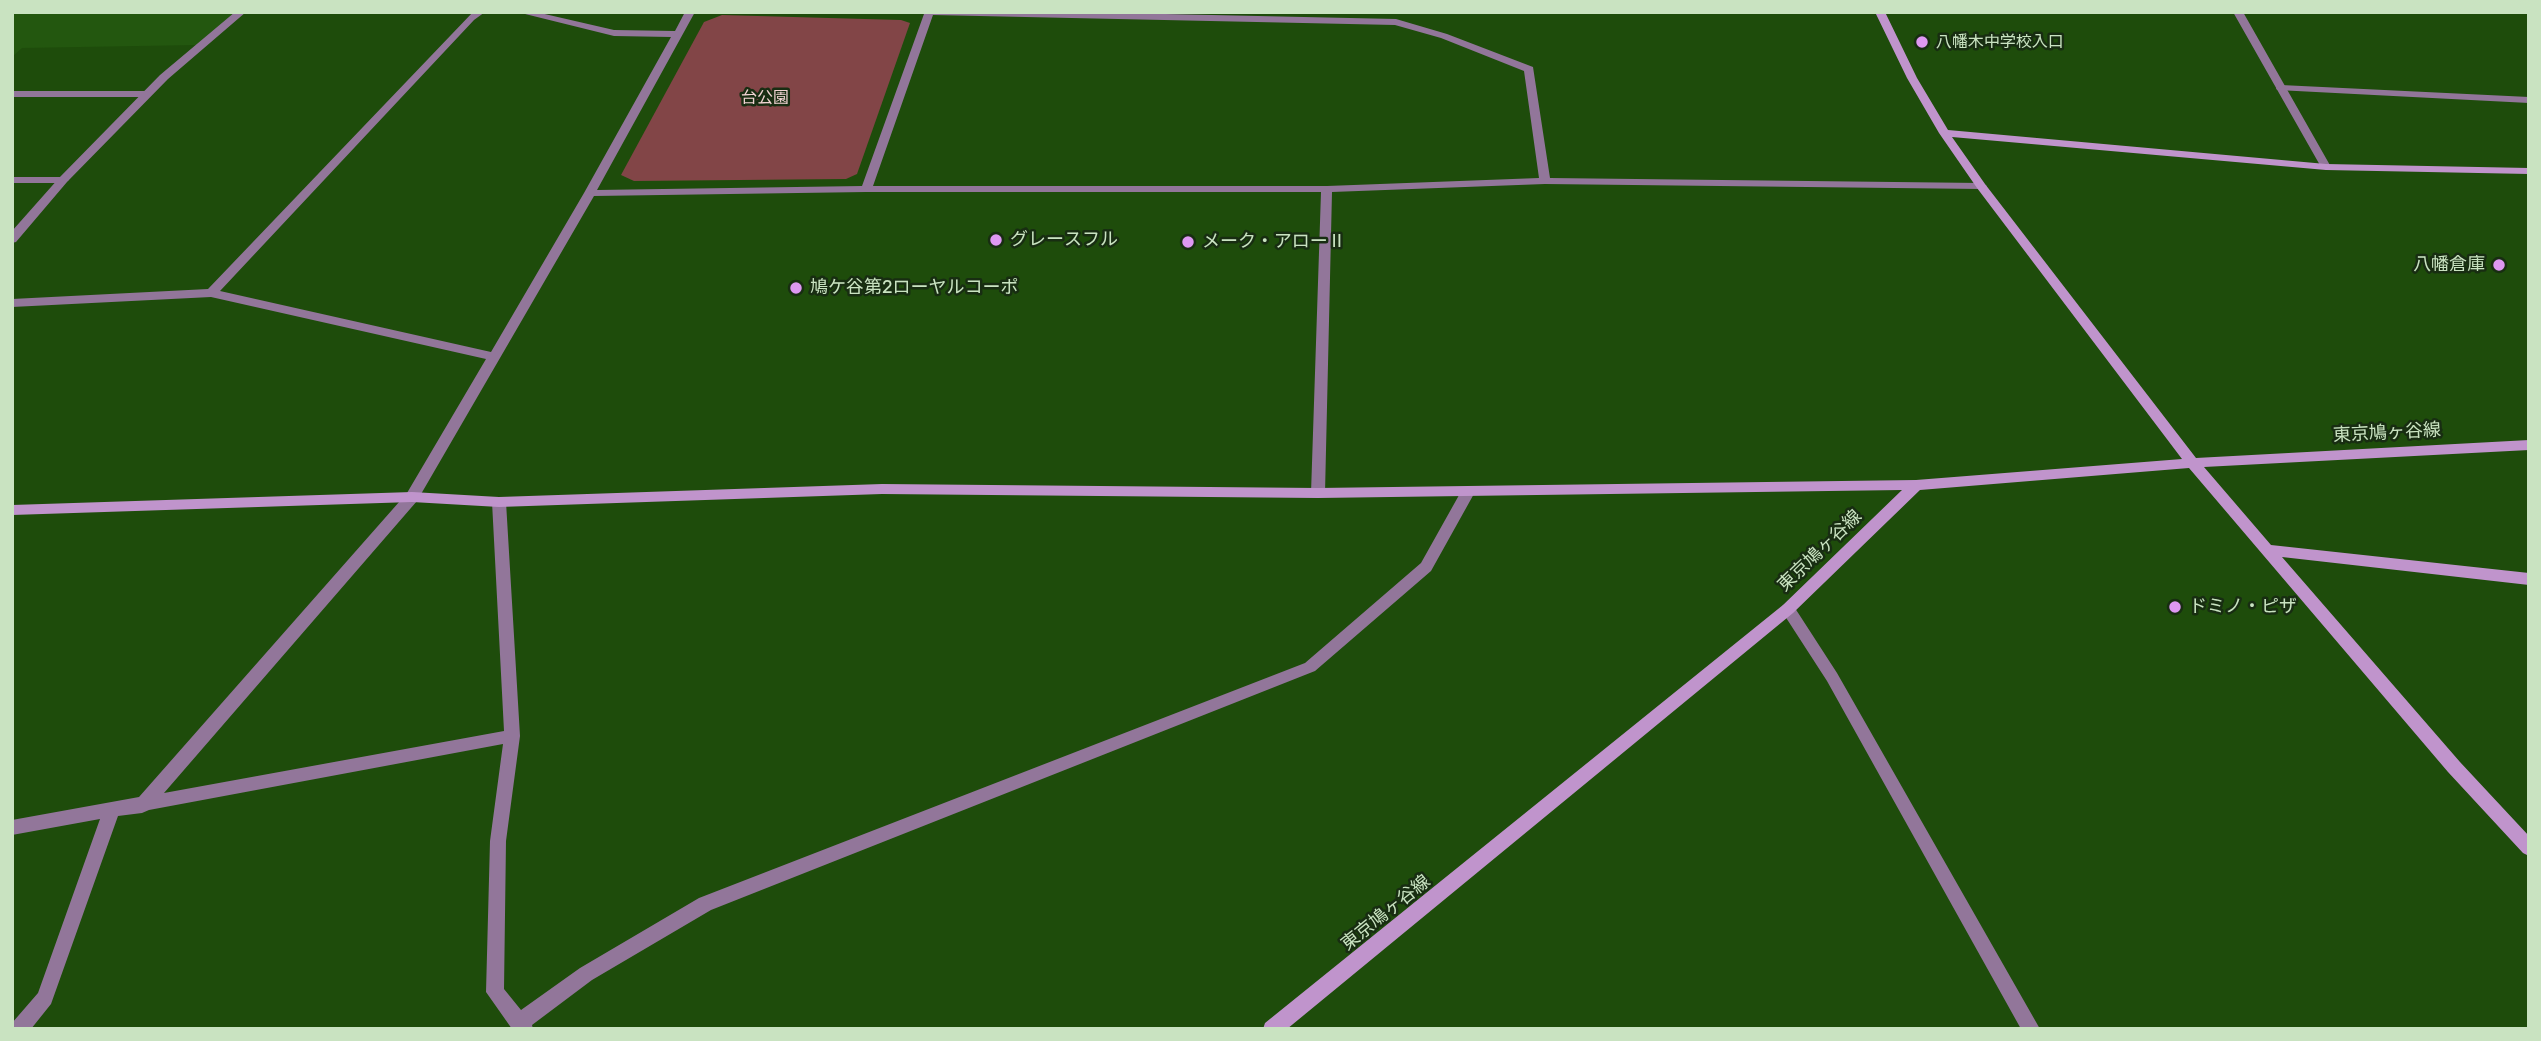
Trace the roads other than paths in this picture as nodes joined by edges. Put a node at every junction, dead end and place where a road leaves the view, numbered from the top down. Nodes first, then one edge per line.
1 (241, 12) edge
2 (480, 12) edge
3 (522, 12) edge
4 (690, 12) edge
5 (928, 12) edge
6 (1880, 12) edge
7 (2238, 12) edge
8 (1397, 17) edge
9 (677, 34) junction
10 (2281, 88) junction
11 (12, 94) edge
12 (147, 94) junction
13 (2529, 100) edge
14 (1944, 132) junction
15 (2326, 167) junction
16 (2529, 171) edge
17 (12, 180) edge
18 (63, 180) junction
19 (1545, 181) junction
20 (1981, 186) junction
21 (866, 189) junction
22 (1327, 190) junction
23 (590, 193) junction
24 (12, 239) edge
25 (211, 293) junction
26 (12, 303) edge
27 (495, 356) junction
28 (2529, 445) edge
29 (2192, 463) junction
30 (1916, 485) junction
31 (1468, 492) junction
32 (1318, 493) junction
33 (412, 497) junction
34 (499, 502) junction
35 (12, 510) edge
36 (2265, 550) junction
37 (2529, 579) edge
38 (1788, 609) junction
39 (512, 736) junction
40 (142, 806) junction
41 (111, 811) junction
42 (12, 828) edge
43 (2529, 848) edge
44 (522, 1026) edge
45 (19, 1029) edge
46 (1272, 1029) edge
47 (2031, 1029) edge

1 - 12 street
2 - 25 street
3 - 9 street
4 - 9 street
5 - 8 street
5 - 21 street
6 - 14 street
7 - 10 street
8 - 19 street
9 - 23 street
10 - 13 street
10 - 15 street
11 - 12 street
12 - 18 street
14 - 15 street
14 - 20 street
15 - 16 street
17 - 18 street
18 - 24 street
19 - 20 street
19 - 22 street
20 - 29 street
21 - 22 street
21 - 23 street
22 - 32 street
23 - 27 street
25 - 26 street
25 - 27 street
27 - 33 street
28 - 29 street, 東京鳩ヶ谷線
29 - 30 street, 東京鳩ヶ谷線
29 - 36 street
30 - 31 street
30 - 38 street, 東京鳩ヶ谷線
31 - 32 street
31 - 44 street
32 - 34 street
33 - 34 street
33 - 35 street
33 - 40 street
34 - 39 street
36 - 37 street
36 - 43 street
38 - 46 street, 東京鳩ヶ谷線
38 - 47 street
39 - 40 street
39 - 44 street
40 - 41 street
41 - 42 street
41 - 45 street

